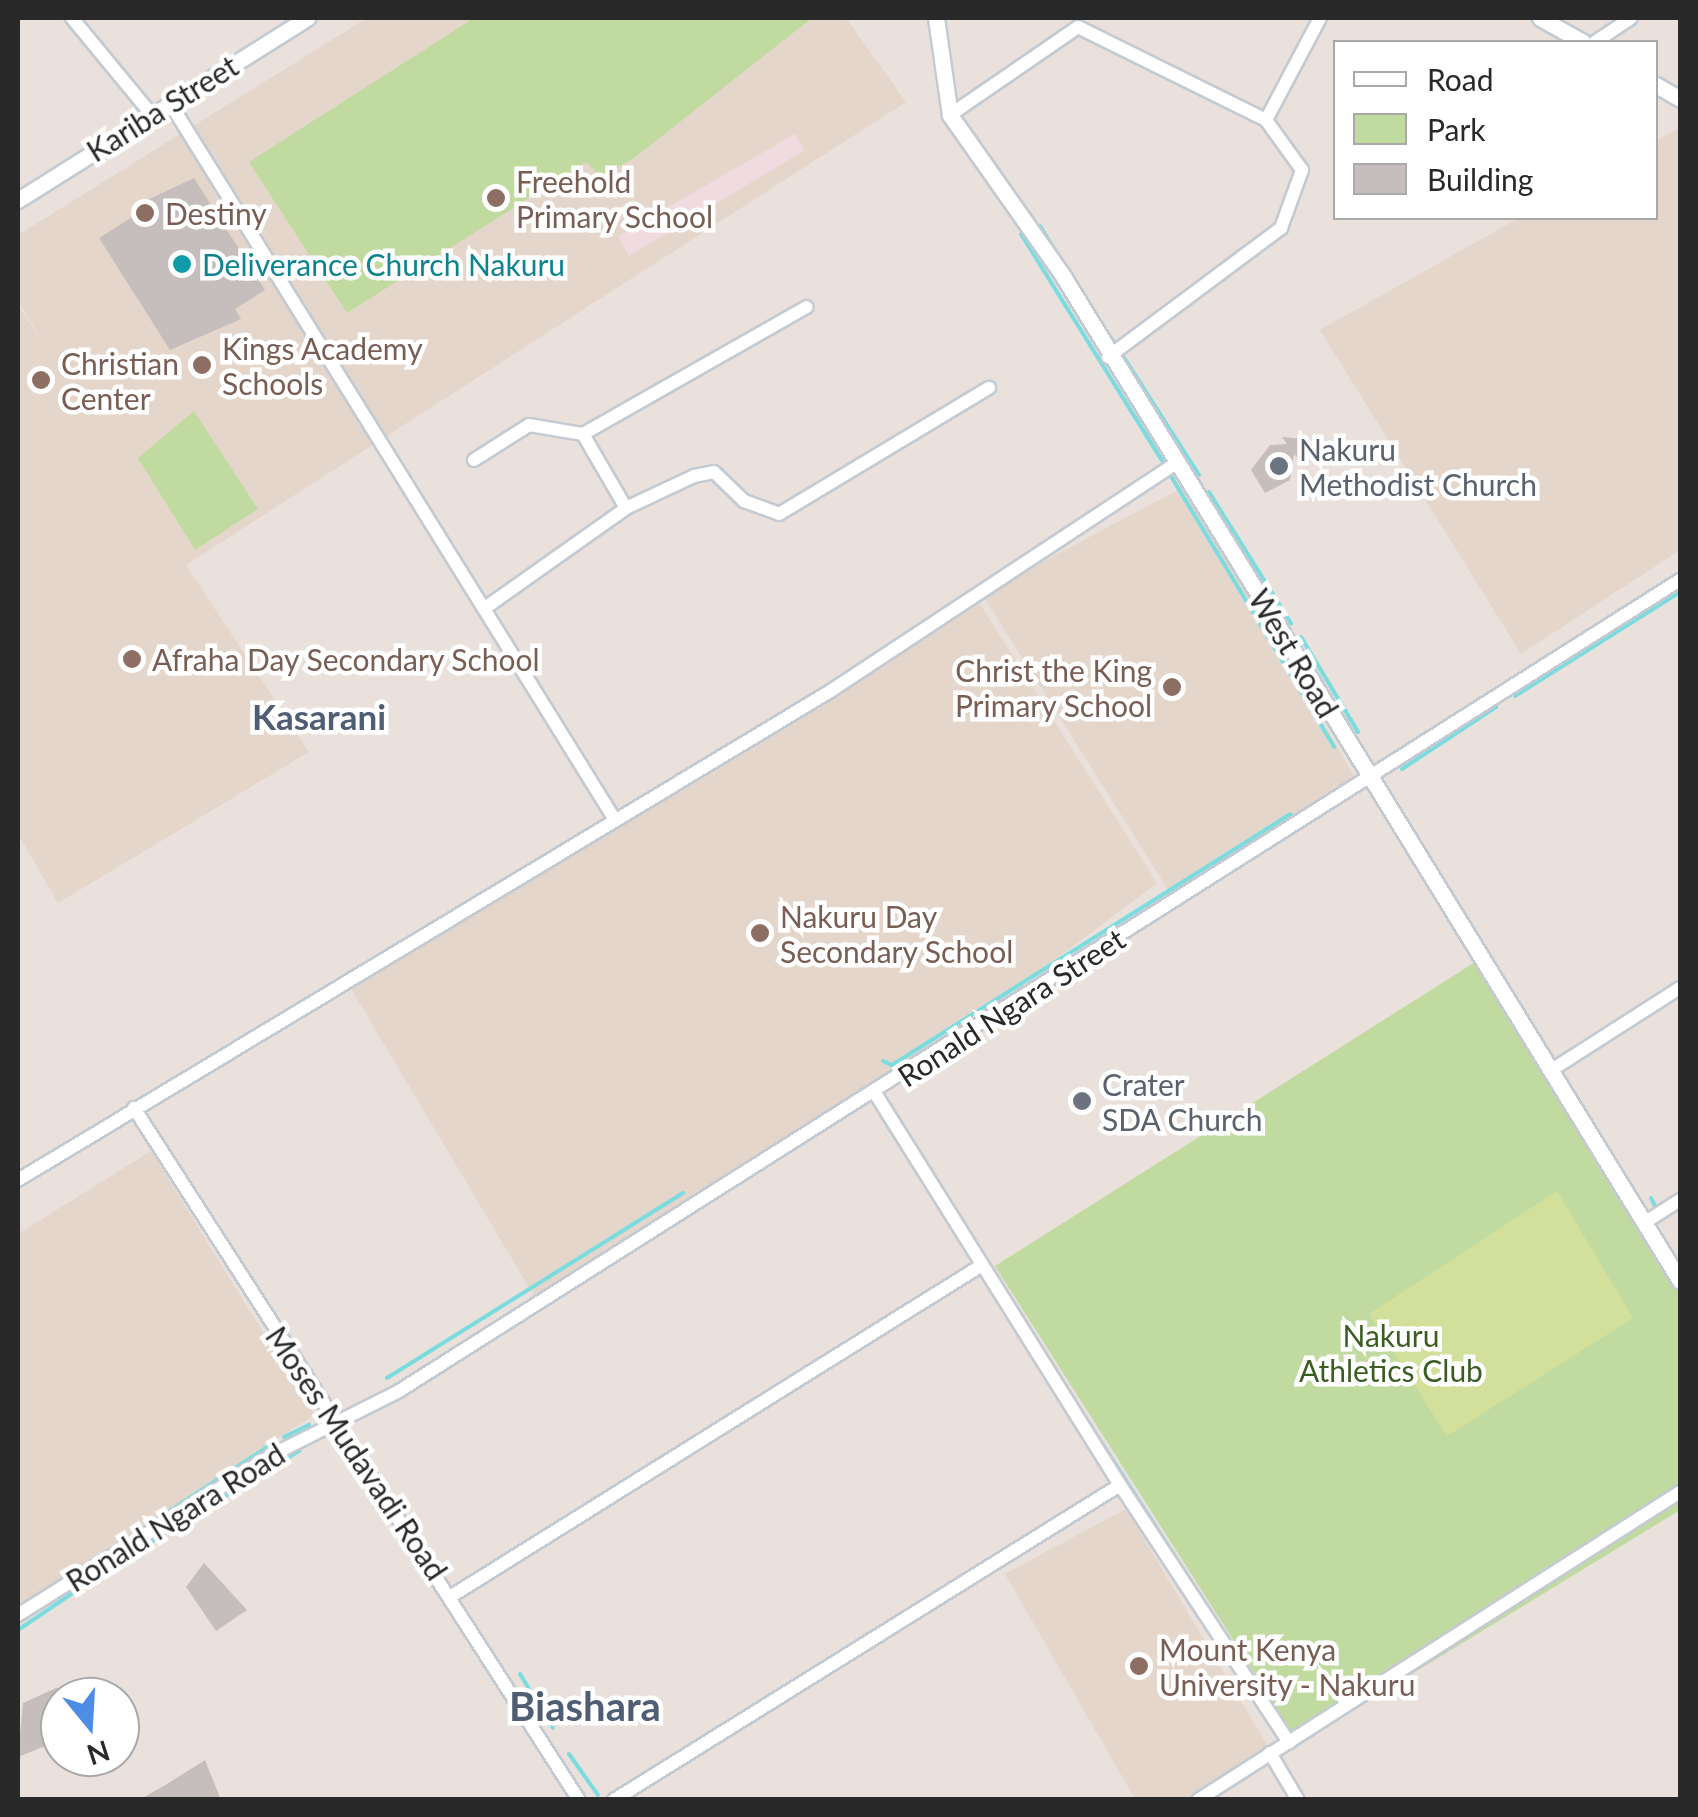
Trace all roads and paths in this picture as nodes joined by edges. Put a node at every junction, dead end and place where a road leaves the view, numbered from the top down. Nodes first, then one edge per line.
1 (72, 18) edge
2 (308, 18) edge
3 (936, 18) edge
4 (1320, 18) edge
5 (1540, 18) edge
6 (1631, 18) edge
7 (1579, 40) edge
8 (1598, 40) edge
9 (1658, 86) edge
10 (1680, 99) edge
11 (170, 104) junction
12 (152, 114) junction
13 (950, 115) junction
14 (1266, 120) junction
15 (18, 200) edge
16 (807, 307) dead end
17 (1108, 357) junction
18 (989, 388) dead end
19 (583, 434) junction
20 (474, 460) dead end
21 (1176, 463) junction
22 (626, 508) junction
23 (1680, 580) edge
24 (485, 608) junction
25 (1367, 776) junction
26 (615, 820) junction
27 (1680, 988) edge
28 (1550, 1071) junction
29 (876, 1094) junction
30 (134, 1108) junction
31 (18, 1180) edge
32 (1680, 1200) edge
33 (1644, 1223) junction
34 (979, 1266) junction
35 (1680, 1281) edge
36 (336, 1426) junction
37 (1120, 1485) junction
38 (1680, 1492) edge
39 (452, 1595) junction
40 (18, 1615) edge
41 (1289, 1742) junction
42 (1270, 1754) junction
43 (578, 1800) edge
44 (614, 1800) edge
45 (1198, 1800) edge
46 (1298, 1800) edge

1 - 12 street
2 - 11 street, Kariba Street
3 - 13 street, West Road
4 - 14 street
5 - 7 street
6 - 8 street
9 - 10 street
11 - 12 street, Kariba Street
11 - 24 street
12 - 15 street, Kariba Street
13 - 14 street
13 - 17 street, West Road
14 - 17 street
16 - 19 street
17 - 21 street, West Road
18 - 22 street
19 - 20 street
19 - 22 street
21 - 25 street, West Road
21 - 26 street
22 - 24 street
23 - 25 street, Ronald Ngara Street
24 - 26 street
25 - 28 street, West Road
25 - 29 street, Ronald Ngara Street
26 - 30 street
27 - 28 street
28 - 33 street, West Road
29 - 34 street
29 - 36 street, Ronald Ngara Street
30 - 31 street
30 - 36 street, Moses Mudavadi Road
32 - 33 street
33 - 35 street, West Road
34 - 37 street
34 - 39 street
36 - 39 street, Moses Mudavadi Road
36 - 40 street, Ronald Ngara Road
37 - 41 street
37 - 44 street
38 - 41 street
39 - 43 street, Moses Mudavadi Road
41 - 42 street
42 - 45 street
42 - 46 street

